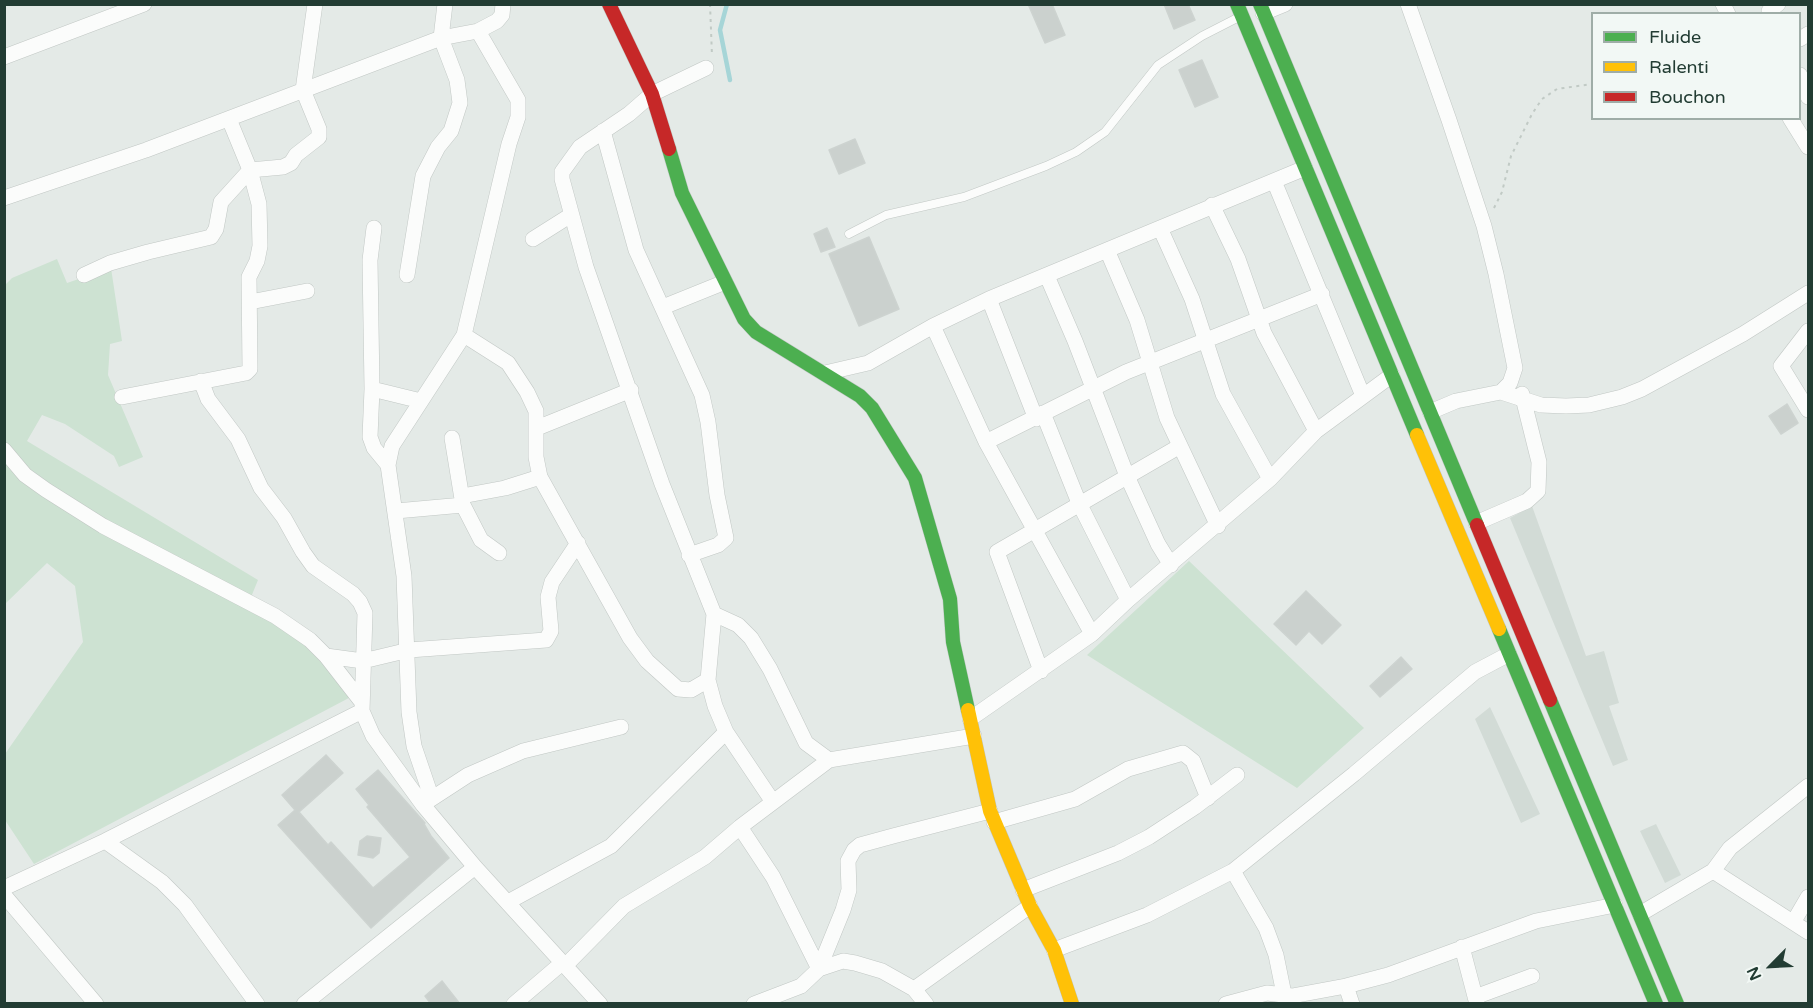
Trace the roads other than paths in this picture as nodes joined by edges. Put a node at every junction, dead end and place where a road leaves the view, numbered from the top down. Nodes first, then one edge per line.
1 (144, 4) edge
2 (315, 4) edge
3 (445, 4) edge
4 (503, 4) edge
5 (609, 4) edge
6 (1286, 4) edge
7 (1408, 4) edge
8 (1262, 9) edge
9 (1240, 10) edge
10 (478, 32) junction
11 (441, 38) junction
12 (4, 57) edge
13 (706, 68) road end
14 (1801, 77) edge
15 (303, 90) junction
16 (652, 94) junction
17 (1809, 97) edge
18 (229, 119) junction
19 (1791, 120) edge
20 (603, 131) junction
21 (1809, 147) edge
22 (1305, 168) junction
23 (250, 170) junction
24 (1274, 181) junction
25 (4, 198) edge
26 (1212, 205) junction
27 (571, 215) junction
28 (374, 228) dead end
29 (1160, 228) junction
30 (849, 234) dead end
31 (533, 239) dead end
32 (1107, 250) junction
33 (84, 275) dead end
34 (407, 275) dead end
35 (1047, 276) junction
36 (725, 282) junction
37 (307, 291) dead end
38 (1809, 293) edge
39 (1322, 294) junction
40 (989, 299) junction
41 (250, 302) junction
42 (663, 307) junction
43 (1258, 319) junction
44 (933, 326) junction
45 (1809, 331) edge
46 (464, 335) junction
47 (1203, 341) junction
48 (1150, 361) junction
49 (1515, 368) junction
50 (825, 373) junction
51 (1392, 375) junction
52 (201, 381) junction
53 (1092, 388) junction
54 (372, 389) junction
55 (631, 390) junction
56 (1501, 392) junction
57 (1363, 396) junction
58 (122, 397) dead end
59 (1524, 399) junction
60 (421, 401) junction
61 (1809, 410) edge
62 (1430, 412) junction
63 (1040, 416) junction
64 (537, 428) junction
65 (1316, 432) junction
66 (452, 438) dead end
67 (986, 442) junction
68 (1180, 446) junction
69 (4, 450) edge
70 (388, 465) junction
71 (1127, 476) junction
72 (540, 477) junction
73 (1270, 479) junction
74 (463, 500) junction
75 (1079, 503) junction
76 (396, 511) junction
77 (1476, 523) junction
78 (1218, 526) junction
79 (1034, 530) junction
80 (578, 543) junction
81 (499, 553) dead end
82 (689, 555) junction
83 (1171, 565) junction
84 (1128, 600) junction
85 (714, 614) junction
86 (1092, 634) junction
87 (409, 650) junction
88 (1509, 654) junction
89 (326, 656) junction
90 (363, 661) junction
91 (1041, 670) junction
92 (708, 680) junction
93 (361, 706) junction
94 (970, 719) junction
95 (621, 727) dead end
96 (726, 732) junction
97 (974, 736) junction
98 (829, 760) junction
99 (1237, 775) dead end
100 (1809, 786) edge
101 (1208, 798) junction
102 (427, 800) junction
103 (773, 802) junction
104 (992, 817) junction
105 (740, 826) junction
106 (105, 841) junction
107 (475, 867) junction
108 (1233, 871) junction
109 (1713, 871) junction
110 (4, 888) edge
111 (1023, 890) junction
112 (4, 894) edge
113 (1809, 897) edge
114 (508, 902) junction
115 (1615, 905) junction
116 (1030, 906) junction
117 (1640, 914) junction
118 (1794, 921) junction
119 (1809, 932) edge
120 (1462, 947) junction
121 (1054, 950) junction
122 (564, 964) junction
123 (819, 969) junction
124 (1532, 976) dead end
125 (1346, 986) junction
126 (914, 989) junction
127 (1285, 1000) edge
128 (1476, 1000) edge
129 (96, 1004) edge
130 (257, 1004) edge
131 (304, 1004) edge
132 (514, 1004) edge
133 (600, 1004) edge
134 (754, 1004) edge
135 (926, 1004) edge
136 (1072, 1004) edge
137 (1226, 1004) edge
138 (1352, 1004) edge
139 (1656, 1004) edge
140 (1677, 1004) edge

1 - 12 street
2 - 15 street
3 - 11 street
4 - 10 street
5 - 16 street
6 - 8 street
7 - 49 street
8 - 62 street
9 - 22 street
9 - 30 lane
10 - 11 street
10 - 46 street
11 - 15 street
11 - 34 street
13 - 16 street
14 - 17 street
15 - 18 street
15 - 23 street
16 - 20 street
16 - 36 street
18 - 23 street
18 - 25 street
19 - 21 street
20 - 27 street
20 - 42 street
22 - 24 street
22 - 51 street
23 - 33 street
23 - 41 street
24 - 26 street
24 - 39 street
26 - 29 street
26 - 43 street
27 - 31 street
27 - 55 street
28 - 54 street
29 - 32 street
29 - 47 street
32 - 35 street
32 - 48 street
35 - 40 street
35 - 53 street
36 - 42 street
36 - 50 street
37 - 41 street
38 - 59 street
39 - 43 street
39 - 57 street
40 - 44 street
40 - 63 street
41 - 52 street
42 - 82 street
43 - 47 street
43 - 65 street
44 - 50 street
44 - 67 street
45 - 61 street
46 - 60 street
46 - 64 street
47 - 48 street
47 - 73 street
48 - 53 street
48 - 68 street
49 - 56 street
49 - 59 street
50 - 94 street
51 - 57 street
51 - 88 street
52 - 58 street
52 - 90 street
53 - 63 street
53 - 71 street
54 - 60 street
54 - 70 street
55 - 64 street
55 - 82 street
56 - 59 street
56 - 62 street
57 - 65 street
59 - 77 street
60 - 70 street
62 - 77 street
63 - 67 street
63 - 75 street
64 - 72 street
65 - 73 street
66 - 74 street
67 - 79 street
68 - 71 street
68 - 78 street
69 - 89 street
70 - 76 street
71 - 75 street
71 - 83 street
72 - 74 street
72 - 80 street
73 - 78 street
74 - 76 street
74 - 81 street
75 - 79 street
75 - 84 street
76 - 87 street
77 - 117 street
78 - 83 street
79 - 86 street
79 - 91 street
80 - 87 street
80 - 92 street
82 - 85 street
83 - 84 street
84 - 86 street
85 - 92 street
85 - 98 street
86 - 91 street
87 - 90 street
87 - 102 street
88 - 108 street
88 - 115 street
89 - 90 street
89 - 93 street
90 - 93 street
91 - 94 street
92 - 96 street
93 - 102 street
93 - 106 street
94 - 97 street
95 - 102 street
96 - 103 street
96 - 114 street
97 - 98 street
97 - 104 street
98 - 103 street
99 - 101 street
100 - 109 street
101 - 104 street
101 - 111 street
102 - 107 street
103 - 105 street
104 - 111 street
104 - 123 street
105 - 122 street
105 - 123 street
106 - 110 street
106 - 130 street
107 - 114 street
107 - 131 street
108 - 121 street
108 - 127 street
109 - 117 street
109 - 118 street
111 - 116 street
112 - 129 street
113 - 118 street
114 - 122 street
115 - 120 street
115 - 139 street
116 - 121 street
116 - 126 street
117 - 140 street
118 - 119 street
120 - 125 street
120 - 128 street
121 - 136 street
122 - 132 street
122 - 133 street
123 - 126 street
123 - 134 street
124 - 128 street
125 - 127 street
125 - 138 street
126 - 135 street
127 - 137 street

